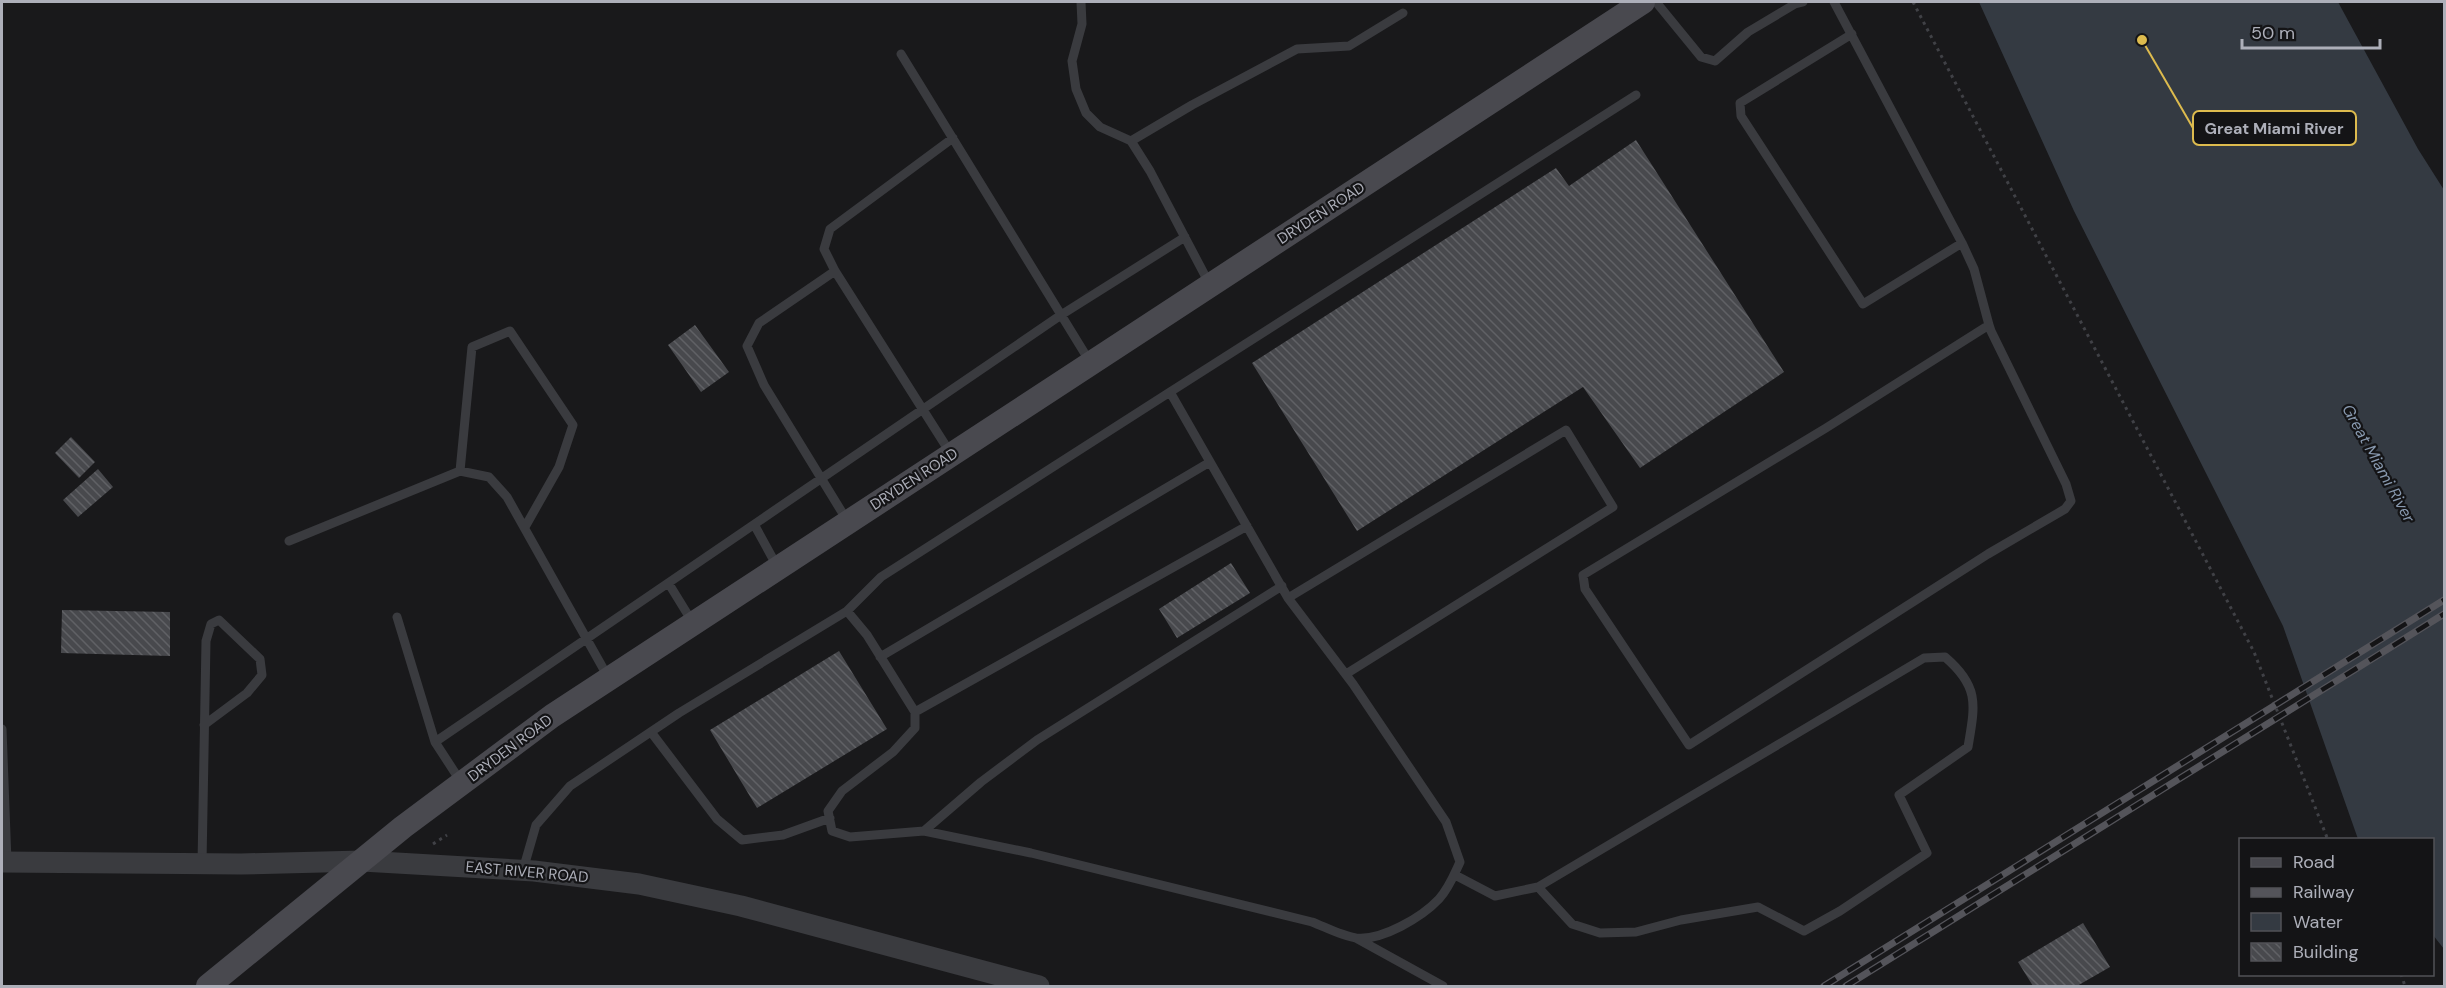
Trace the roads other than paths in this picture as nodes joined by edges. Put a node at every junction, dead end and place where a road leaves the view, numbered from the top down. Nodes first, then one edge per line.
1 (1081, 2) edge
2 (1643, 2) edge
3 (1656, 2) edge
4 (1803, 2) edge
5 (1834, 2) edge
6 (1403, 13) dead end
7 (1852, 34) junction
8 (901, 54) dead end
9 (1636, 95) dead end
10 (953, 138) junction
11 (1131, 141) junction
12 (1185, 237) junction
13 (1962, 243) junction
14 (835, 271) junction
15 (1210, 285) junction
16 (1061, 315) junction
17 (1989, 325) junction
18 (1091, 363) junction
19 (1170, 392) junction
20 (923, 409) junction
21 (952, 454) junction
22 (1210, 462) junction
23 (460, 471) junction
24 (822, 480) junction
25 (848, 522) junction
26 (755, 526) junction
27 (1248, 526) junction
28 (525, 527) junction
29 (289, 541) dead end
30 (778, 568) junction
31 (669, 584) junction
32 (1282, 586) junction
33 (1288, 598) junction
34 (847, 611) junction
35 (397, 617) dead end
36 (693, 624) junction
37 (586, 640) junction
38 (880, 657) junction
39 (1346, 674) junction
40 (609, 680) junction
41 (915, 712) junction
42 (204, 725) junction
43 (2, 729) edge
44 (651, 732) junction
45 (435, 742) junction
46 (462, 783) junction
47 (830, 818) junction
48 (924, 831) junction
49 (362, 861) junction
50 (4, 862) edge
51 (202, 864) junction
52 (523, 870) junction
53 (1455, 875) junction
54 (1538, 887) junction
55 (1356, 938) junction
56 (208, 987) edge
57 (1039, 987) edge
58 (1443, 987) edge

1 - 11 lane
2 - 15 main road, DRYDEN ROAD
3 - 4 lane
5 - 7 lane
6 - 11 lane
7 - 13 lane
7 - 13 lane
8 - 10 lane
9 - 19 lane
10 - 14 lane
10 - 16 lane
11 - 12 lane
12 - 15 lane
12 - 16 lane
13 - 17 lane
14 - 20 lane
14 - 24 lane
15 - 18 main road, DRYDEN ROAD
16 - 18 lane
16 - 20 lane
17 - 17 lane
18 - 21 main road, DRYDEN ROAD
19 - 22 lane
19 - 34 lane
20 - 21 lane
20 - 24 lane
21 - 25 main road, DRYDEN ROAD
22 - 27 lane
22 - 38 lane
23 - 28 lane
23 - 28 lane
23 - 29 lane
24 - 25 lane
24 - 26 lane
25 - 30 main road, DRYDEN ROAD
26 - 30 lane
26 - 31 lane
27 - 32 lane
27 - 41 lane
28 - 37 lane
30 - 36 main road, DRYDEN ROAD
31 - 36 lane
31 - 37 lane
32 - 33 lane
32 - 48 lane
33 - 39 lane
33 - 39 lane
34 - 38 lane
34 - 44 lane
35 - 45 lane
36 - 40 main road, DRYDEN ROAD
37 - 40 lane
37 - 45 lane
38 - 41 lane
39 - 53 lane
40 - 46 main road, DRYDEN ROAD
41 - 47 lane
42 - 42 lane
42 - 51 lane
43 - 50 lane
44 - 47 lane
44 - 52 lane
45 - 46 lane
46 - 49 main road, DRYDEN ROAD
47 - 48 lane
48 - 55 lane
49 - 51 street, EAST RIVER ROAD
49 - 52 street, EAST RIVER ROAD
49 - 56 main road, DRYDEN ROAD
50 - 51 street, EAST RIVER ROAD
52 - 57 street, EAST RIVER ROAD
53 - 54 lane
53 - 55 lane
54 - 54 lane
55 - 58 lane

